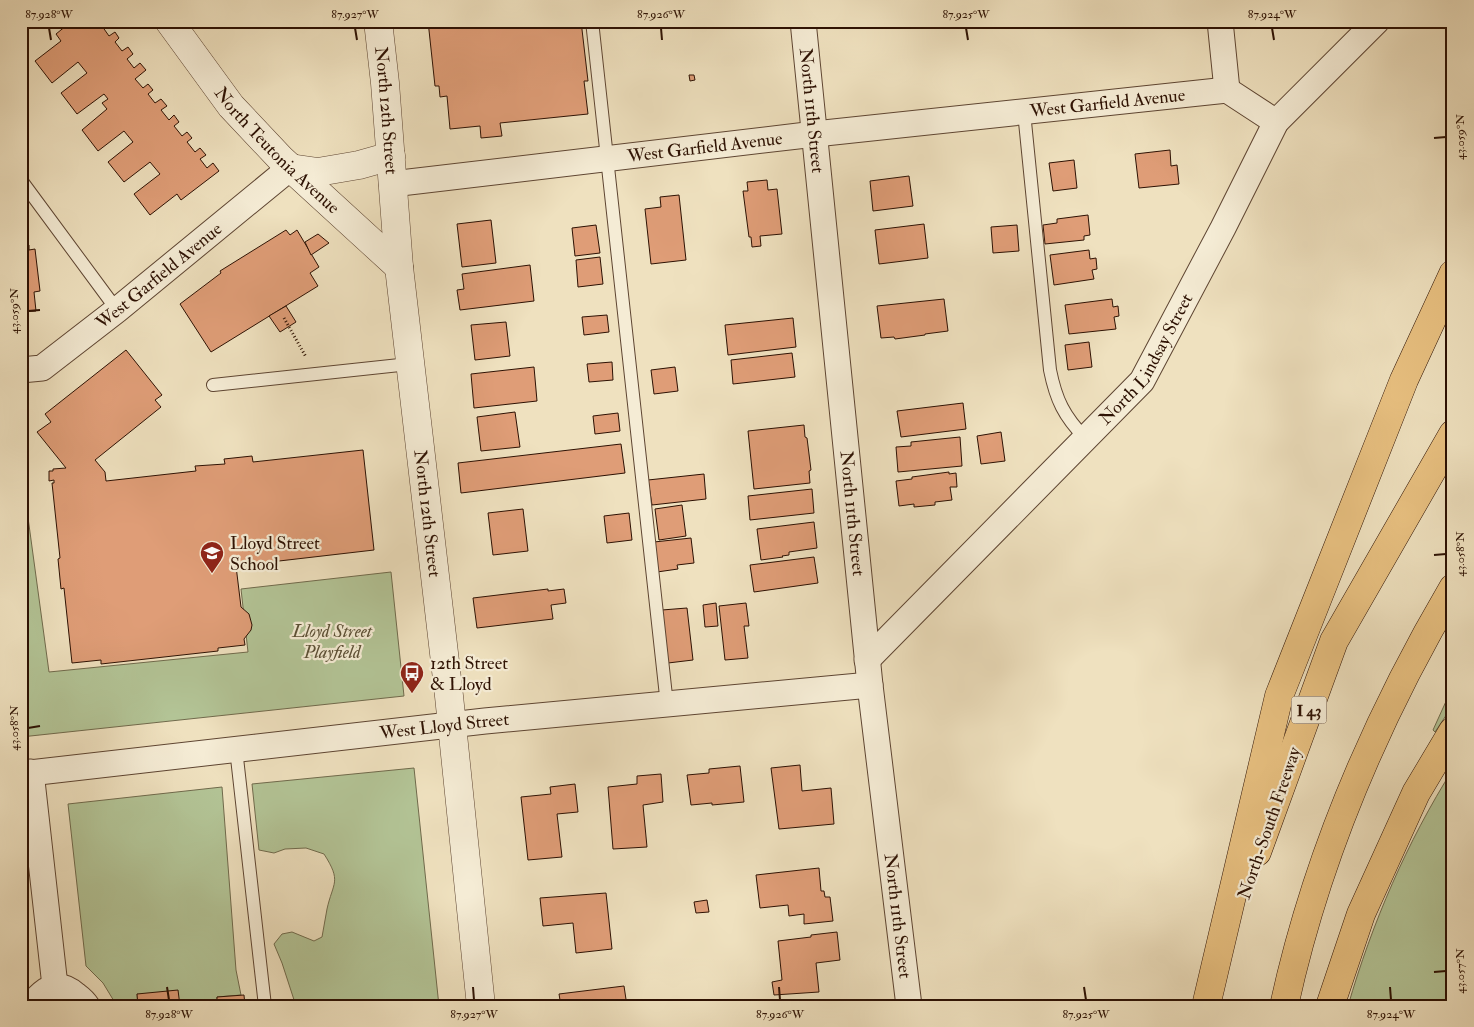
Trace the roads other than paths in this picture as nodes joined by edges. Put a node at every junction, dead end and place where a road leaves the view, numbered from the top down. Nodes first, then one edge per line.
1 (169, 21) edge
2 (378, 21) edge
3 (592, 21) edge
4 (803, 21) edge
5 (1220, 21) edge
6 (1377, 21) edge
7 (1228, 90) junction
8 (1024, 112) junction
9 (1276, 122) junction
10 (815, 134) junction
11 (391, 156) junction
12 (608, 159) junction
13 (290, 168) junction
14 (21, 180) edge
15 (392, 184) junction
16 (398, 267) junction
17 (1453, 274) edge
18 (117, 310) junction
19 (410, 364) junction
20 (21, 370) edge
21 (213, 385) dead end
22 (1453, 434) edge
23 (1085, 438) junction
24 (1453, 588) edge
25 (867, 660) junction
26 (870, 685) junction
27 (668, 705) junction
28 (452, 725) junction
29 (1453, 732) edge
30 (236, 749) junction
31 (26, 773) edge
32 (55, 986) junction
33 (30, 1006) edge
34 (87, 1006) edge
35 (265, 1006) edge
36 (480, 1006) edge
37 (909, 1006) edge
38 (1206, 1006) edge
39 (1210, 1006) edge
40 (1284, 1006) edge
41 (1330, 1006) edge

1 - 13 street, North Teutonia Avenue
2 - 11 street, North 12th Street
3 - 12 lane
4 - 10 street, North 11th Street
5 - 7 street
6 - 9 street, North Lindsay Street
7 - 8 street, West Garfield Avenue
7 - 9 street
8 - 10 street, West Garfield Avenue
8 - 23 lane
9 - 23 street, North Lindsay Street
10 - 12 street, West Garfield Avenue
10 - 25 street, North 11th Street
11 - 13 street
11 - 15 street, North 12th Street
12 - 15 street, West Garfield Avenue
12 - 27 lane
13 - 16 street, North Teutonia Avenue
13 - 18 street, West Garfield Avenue
14 - 18 lane
15 - 16 street, North 12th Street
16 - 19 street, North 12th Street
17 - 38 highway
18 - 20 street, West Garfield Avenue
19 - 21 lane
19 - 28 street, North 12th Street
22 - 39 highway, North-South Freeway / I 43
23 - 25 street, North Lindsay Street
24 - 40 highway
25 - 26 street, North 11th Street
26 - 27 street, West Lloyd Street
26 - 37 street, North 11th Street
27 - 28 street, West Lloyd Street
28 - 30 street, West Lloyd Street
28 - 36 street, North 12th Street
29 - 41 highway
30 - 31 street, West Lloyd Street
30 - 35 lane
31 - 32 street
32 - 33 street
32 - 34 street

